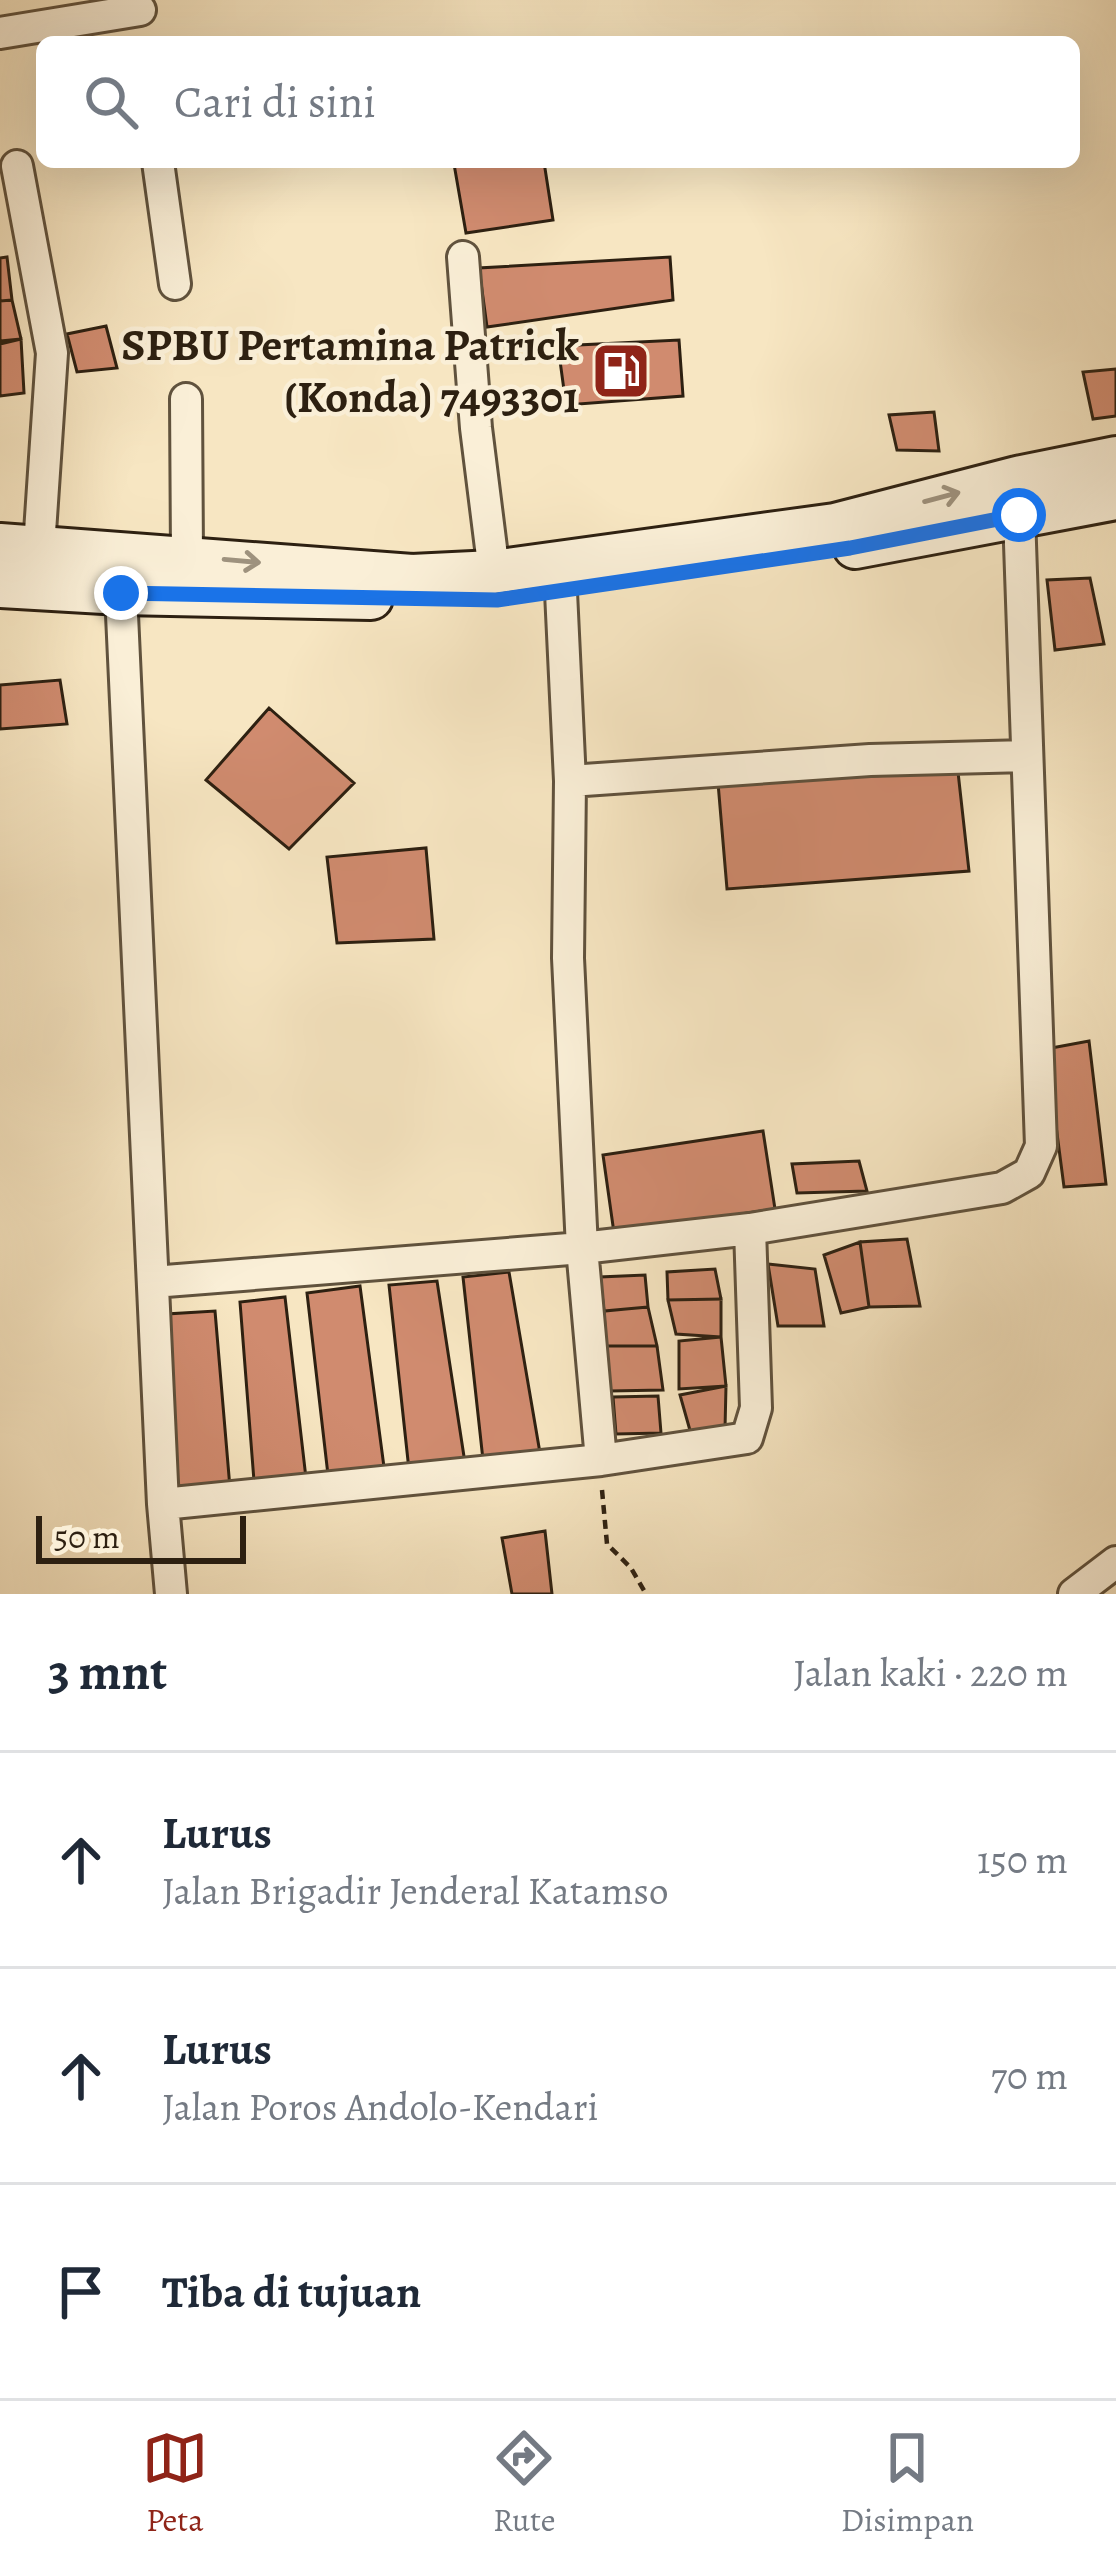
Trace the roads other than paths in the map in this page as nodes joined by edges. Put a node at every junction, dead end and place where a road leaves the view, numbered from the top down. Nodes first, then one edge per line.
1 (139, 5) edge
2 (0, 32) edge
3 (142, 36) edge
4 (20, 164) edge
5 (159, 168) edge
6 (463, 257) dead end
7 (175, 284) dead end
8 (186, 399) dead end
9 (1116, 458) edge
10 (1018, 496) junction
11 (1116, 498) edge
12 (19, 546) edge
13 (188, 556) junction
14 (560, 579) junction
15 (0, 586) edge
16 (495, 586) junction
17 (411, 587) junction
18 (121, 593) junction
19 (1027, 757) junction
20 (570, 781) junction
21 (750, 1229) junction
22 (581, 1248) junction
23 (153, 1282) junction
24 (601, 1460) junction
25 (163, 1504) junction
26 (1116, 1562) edge
27 (171, 1594) edge
28 (1074, 1594) edge

1 - 2 street
1 - 3 street
4 - 12 street
5 - 7 street
6 - 16 street
8 - 13 street
9 - 10 main road
10 - 11 main road
10 - 14 main road
10 - 19 street
12 - 13 main road
13 -> 17 main road
14 - 16 main road
14 - 20 street
15 - 18 main road
16 - 17 main road
17 - 18 main road
18 - 23 street
19 - 20 street
19 - 21 street
20 - 22 street
21 - 22 street
21 - 24 street
22 - 23 street
22 - 24 street
23 - 25 street
24 - 25 street
25 - 27 street
26 - 28 street

